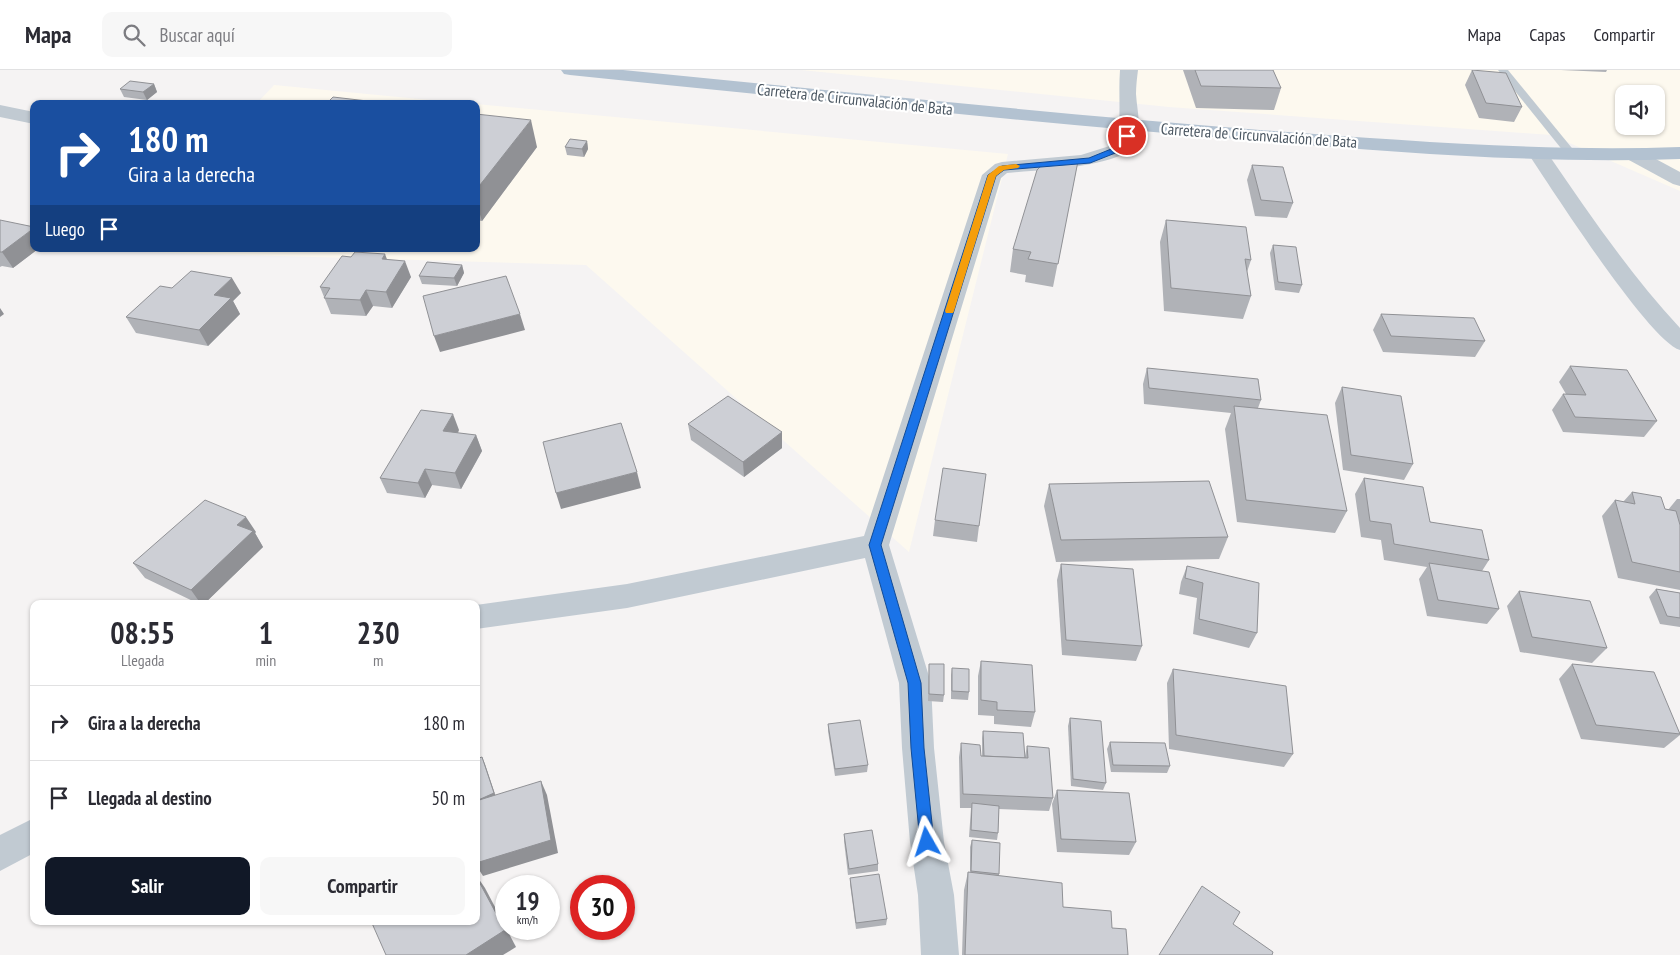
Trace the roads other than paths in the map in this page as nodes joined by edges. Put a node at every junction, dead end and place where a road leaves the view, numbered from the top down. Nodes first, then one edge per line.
1 (570, 70) edge
2 (1129, 70) edge
3 (1503, 70) edge
4 (0, 111) edge
5 (30, 117) edge
6 (1130, 126) junction
7 (1680, 152) edge
8 (1539, 155) junction
9 (1572, 155) junction
10 (1634, 155) junction
11 (1680, 180) edge
12 (1680, 342) edge
13 (875, 545) junction
14 (480, 616) edge
15 (30, 836) edge
16 (0, 854) edge
17 (940, 955) edge

1 - 6 main road, Carretera de Circunvalación de Bata
2 - 6 street
3 - 9 lane
4 - 5 street
6 - 8 main road, Carretera de Circunvalación de Bata
6 - 13 street
7 - 10 main road, Carretera de Circunvalación de Bata
8 - 9 main road, Carretera de Circunvalación de Bata
8 - 12 street
9 - 10 main road, Carretera de Circunvalación de Bata
10 - 11 street
13 - 14 street
13 - 17 street
15 - 16 street

